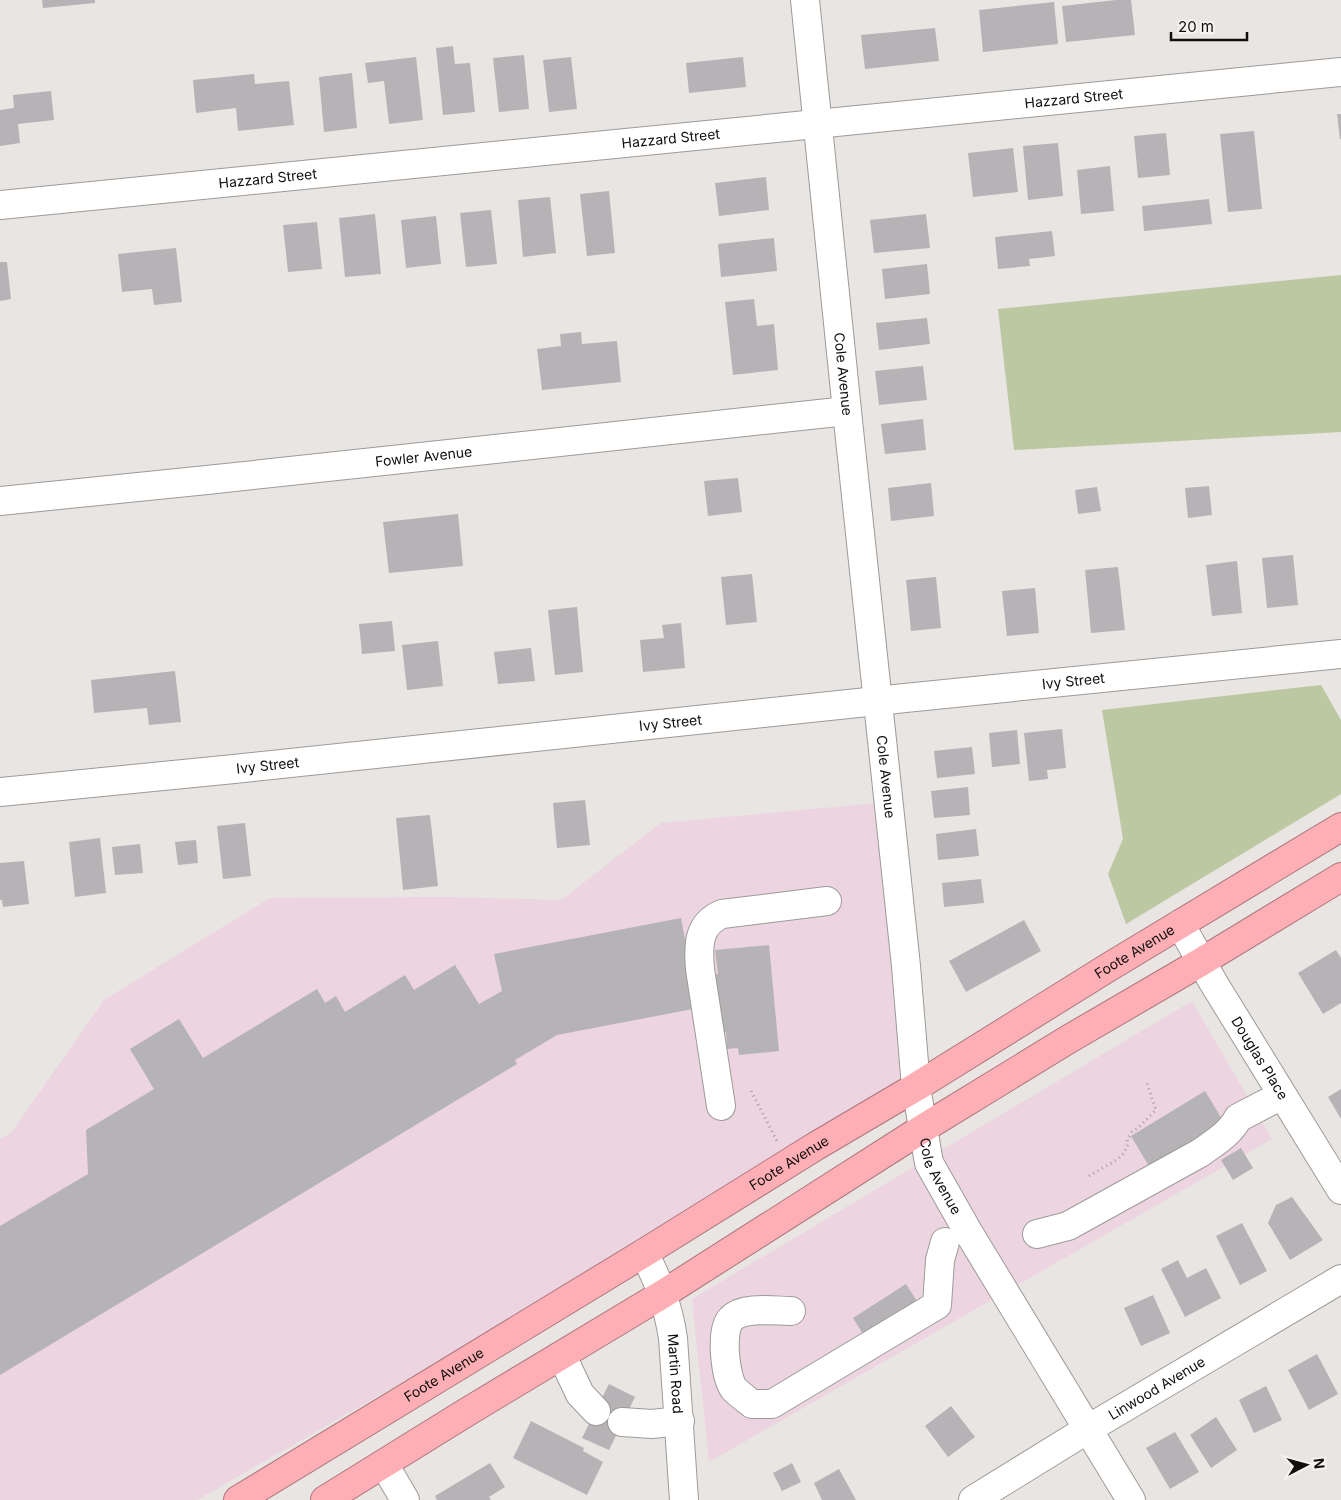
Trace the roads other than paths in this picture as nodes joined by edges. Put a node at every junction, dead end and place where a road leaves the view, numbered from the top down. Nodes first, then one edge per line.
1 (805, 0) edge
2 (1341, 72) edge
3 (818, 123) junction
4 (0, 205) edge
5 (847, 410) junction
6 (0, 501) edge
7 (1341, 654) edge
8 (878, 701) junction
9 (0, 792) edge
10 (1341, 827) edge
11 (1341, 877) edge
12 (826, 901) dead end
13 (1180, 924) junction
14 (1201, 962) junction
15 (916, 1087) junction
16 (1282, 1096) junction
17 (721, 1106) dead end
18 (922, 1129) junction
19 (1341, 1190) edge
20 (1037, 1234) dead end
21 (945, 1242) dead end
22 (644, 1253) junction
23 (1341, 1279) edge
24 (663, 1294) junction
25 (791, 1311) dead end
26 (562, 1356) junction
27 (596, 1410) dead end
28 (680, 1421) junction
29 (622, 1422) dead end
30 (1088, 1429) junction
31 (384, 1464) junction
32 (238, 1500) edge
33 (325, 1500) edge
34 (405, 1500) edge
35 (684, 1500) edge
36 (973, 1500) edge
37 (1131, 1500) edge

1 - 3 street, Cole Avenue
2 - 3 street, Hazzard Street
3 - 4 street, Hazzard Street
3 - 5 street, Cole Avenue
5 - 6 street, Fowler Avenue
5 - 8 street, Cole Avenue
7 - 8 street, Ivy Street
8 - 9 street, Ivy Street
8 - 15 street, Cole Avenue
10 - 13 highway, Foote Avenue
11 - 14 highway
12 - 17 street
13 - 14 street, Douglas Place
13 - 15 highway, Foote Avenue
14 - 16 street, Douglas Place
14 - 18 highway
15 - 18 street, Cole Avenue
15 - 22 highway, Foote Avenue
16 - 19 street, Douglas Place
16 - 20 street
18 - 24 highway
18 - 30 street, Cole Avenue
21 - 25 street
22 - 24 street, Martin Road
22 - 32 highway, Foote Avenue
23 - 30 street, Linwood Avenue
24 - 26 highway
24 - 28 street, Martin Road
26 - 27 street
26 - 31 highway
28 - 29 street
28 - 35 street, Martin Road
30 - 36 street, Linwood Avenue
30 - 37 street, Cole Avenue
31 - 33 highway
31 - 34 street

